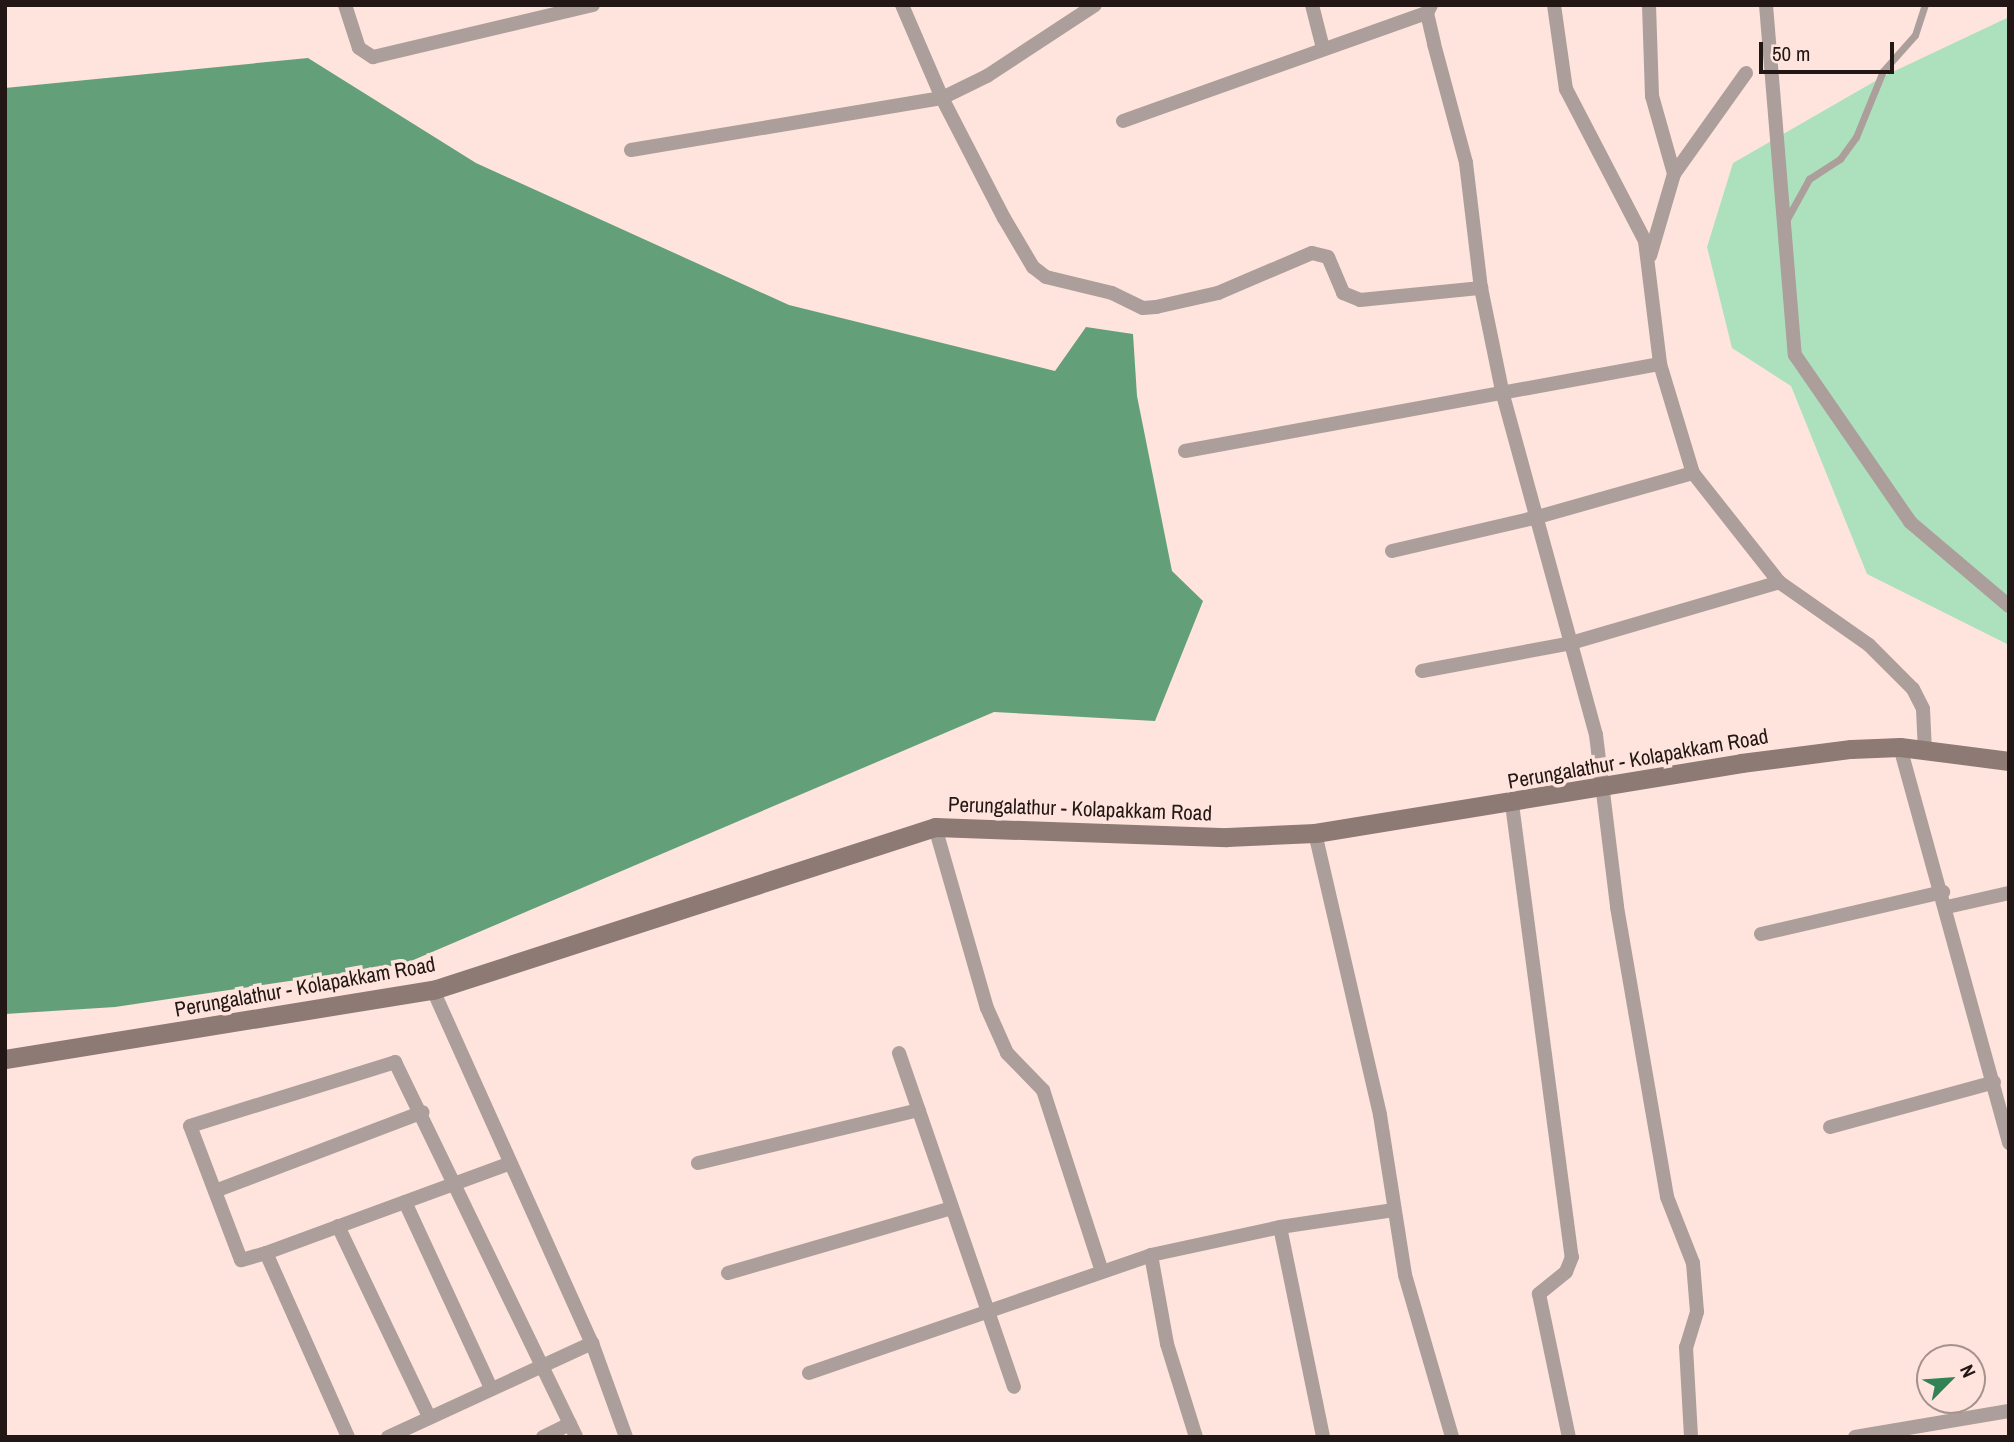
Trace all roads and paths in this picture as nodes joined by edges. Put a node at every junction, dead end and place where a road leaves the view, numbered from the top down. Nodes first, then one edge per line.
1 (345, 5) edge
2 (593, 5) edge
3 (902, 5) edge
4 (1095, 5) edge
5 (1312, 5) edge
6 (1553, 5) edge
7 (1649, 5) edge
8 (1766, 5) edge
9 (1926, 5) edge
10 (1429, 9) edge
11 (1324, 48) junction
12 (1746, 73) dead end
13 (942, 98) junction
14 (1123, 121) dead end
15 (631, 150) dead end
16 (1674, 174) junction
17 (1785, 222) junction
18 (1649, 257) junction
19 (1482, 288) junction
20 (1660, 365) junction
21 (1503, 395) junction
22 (1185, 451) dead end
23 (1693, 473) junction
24 (1534, 519) junction
25 (1392, 551) dead end
26 (1779, 582) junction
27 (2009, 606) edge
28 (1570, 643) junction
29 (1422, 671) dead end
30 (1900, 747) junction
31 (1925, 751) junction
32 (2009, 761) edge
33 (1606, 787) junction
34 (1513, 804) junction
35 (935, 827) junction
36 (1315, 833) junction
37 (1943, 892) junction
38 (2009, 893) edge
39 (1947, 907) junction
40 (1761, 934) dead end
41 (433, 990) junction
42 (899, 1053) dead end
43 (5, 1059) edge
44 (1994, 1082) junction
45 (919, 1110) junction
46 (423, 1112) junction
47 (1830, 1127) dead end
48 (2009, 1143) edge
49 (510, 1163) junction
50 (698, 1163) dead end
51 (456, 1182) junction
52 (215, 1191) junction
53 (405, 1202) junction
54 (952, 1208) junction
55 (1394, 1210) junction
56 (338, 1226) junction
57 (1280, 1227) junction
58 (266, 1253) junction
59 (1151, 1255) junction
60 (1102, 1272) junction
61 (728, 1273) dead end
62 (985, 1309) junction
63 (592, 1343) junction
64 (540, 1366) junction
65 (809, 1373) dead end
66 (1014, 1387) dead end
67 (491, 1388) junction
68 (2009, 1411) edge
69 (429, 1417) junction
70 (573, 1430) edge
71 (348, 1437) edge
72 (388, 1437) edge
73 (542, 1437) edge
74 (625, 1437) edge
75 (1196, 1437) edge
76 (1323, 1437) edge
77 (1452, 1437) edge
78 (1569, 1437) edge
79 (1691, 1437) edge
80 (1855, 1437) edge

1 - 2 street
3 - 13 street
4 - 13 street
5 - 11 street
6 - 18 street
7 - 16 street
8 - 17 street
9 - 17 lane
10 - 11 street
10 - 19 street
11 - 14 street
12 - 16 street
13 - 15 street
13 - 19 street
16 - 18 street
17 - 27 street
18 - 20 street
19 - 21 street
20 - 21 street
20 - 23 street
21 - 22 street
21 - 24 street
23 - 24 street
23 - 26 street
24 - 25 street
24 - 28 street
26 - 28 street
26 - 31 street
28 - 29 street
28 - 33 street
30 - 31 main road, Perungalathur - Kolapakkam Road
30 - 33 main road, Perungalathur - Kolapakkam Road
30 - 37 street
31 - 32 main road, Perungalathur - Kolapakkam Road
33 - 34 main road, Perungalathur - Kolapakkam Road
33 - 79 street
34 - 36 main road, Perungalathur - Kolapakkam Road
34 - 78 street
35 - 36 main road, Perungalathur - Kolapakkam Road
35 - 41 main road, Perungalathur - Kolapakkam Road
35 - 60 street
36 - 55 street
37 - 39 street
37 - 40 street
38 - 39 street
39 - 44 street
41 - 43 main road, Perungalathur - Kolapakkam Road
41 - 49 street
42 - 45 street
44 - 47 street
44 - 48 street
45 - 50 street
45 - 54 street
46 - 51 street
46 - 52 street
46 - 52 street
49 - 51 street
49 - 63 street
51 - 53 street
51 - 64 street
52 - 58 street
53 - 56 street
53 - 67 street
54 - 61 street
54 - 62 street
55 - 57 street
55 - 77 street
56 - 58 street
56 - 69 street
57 - 59 street
57 - 76 street
58 - 71 street
59 - 60 street
59 - 75 street
60 - 62 street
62 - 65 street
62 - 66 street
63 - 64 street
63 - 74 street
64 - 67 street
64 - 70 street
67 - 69 street
68 - 80 street
69 - 72 street
70 - 73 street

